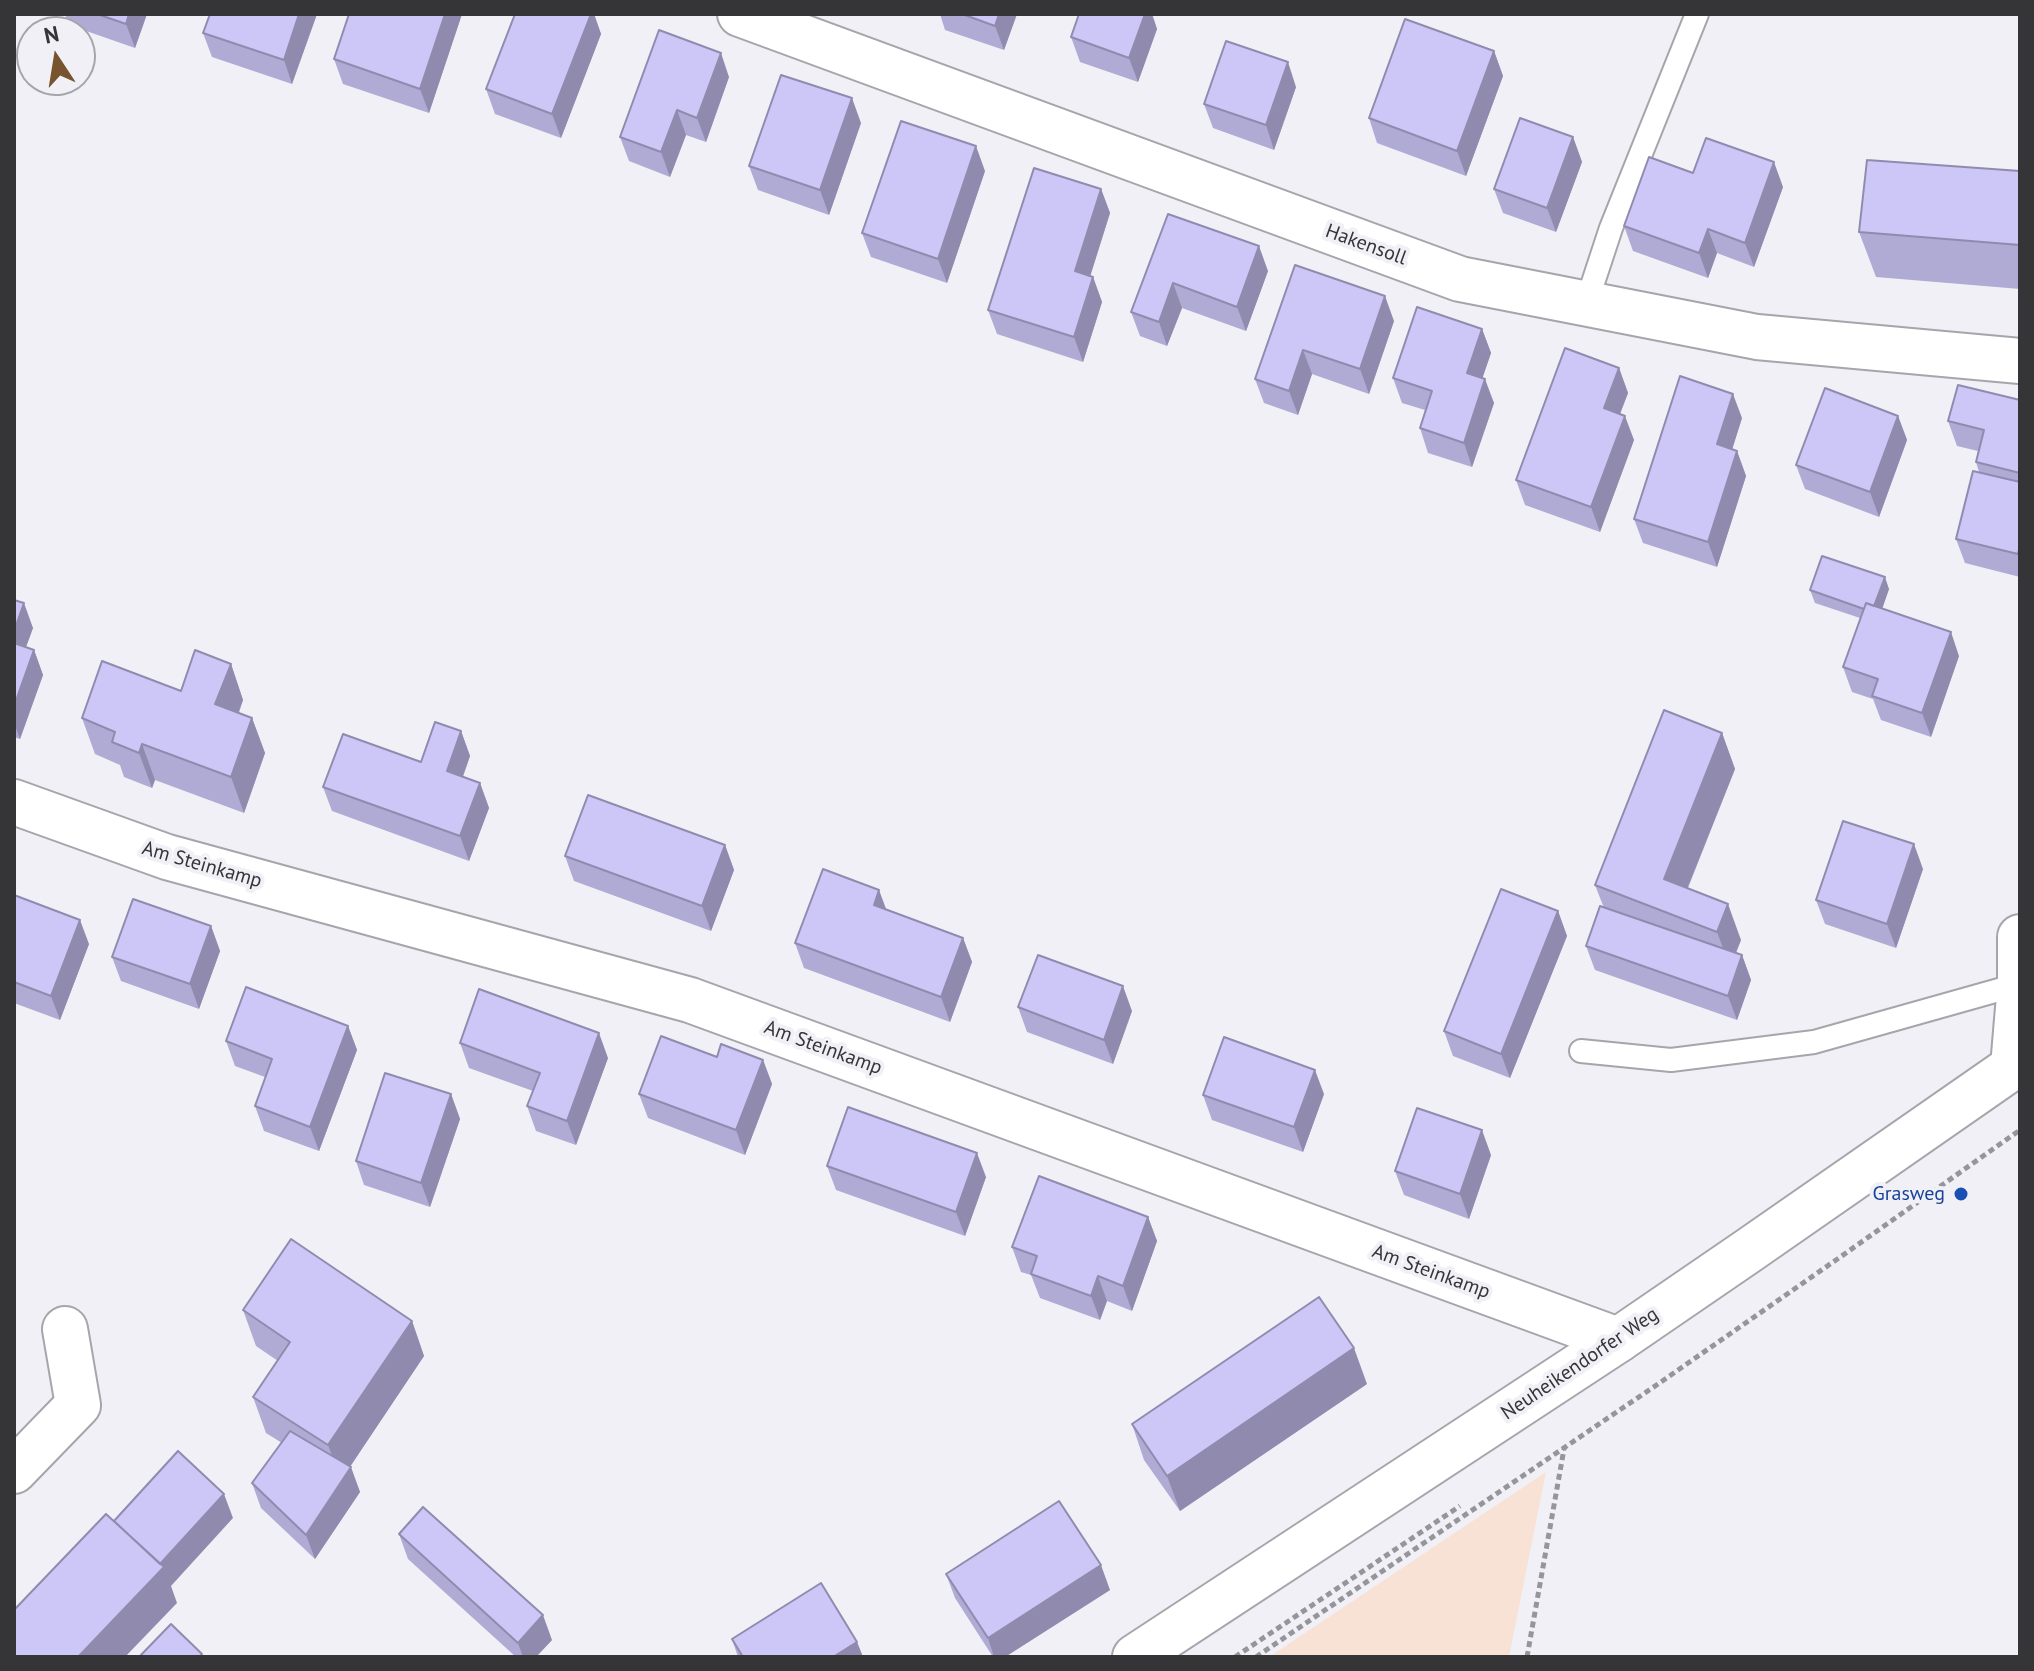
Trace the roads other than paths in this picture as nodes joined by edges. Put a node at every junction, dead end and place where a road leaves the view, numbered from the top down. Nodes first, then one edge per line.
1 (740, 14) edge
2 (1697, 14) edge
3 (1586, 304) junction
4 (2020, 361) edge
5 (14, 802) edge
6 (2020, 937) edge
7 (2020, 984) edge
8 (1581, 1051) dead end
9 (2017, 1064) edge
10 (65, 1329) dead end
11 (1618, 1340) junction
12 (14, 1471) edge
13 (1135, 1657) edge

1 - 3 street, Hakensoll
2 - 3 lane
3 - 4 street, Hakensoll
5 - 11 street, Am Steinkamp
6 - 7 street
7 - 8 lane
7 - 9 street
9 - 11 street, Neuheikendorfer Weg
10 - 12 street
11 - 13 street, Neuheikendorfer Weg

